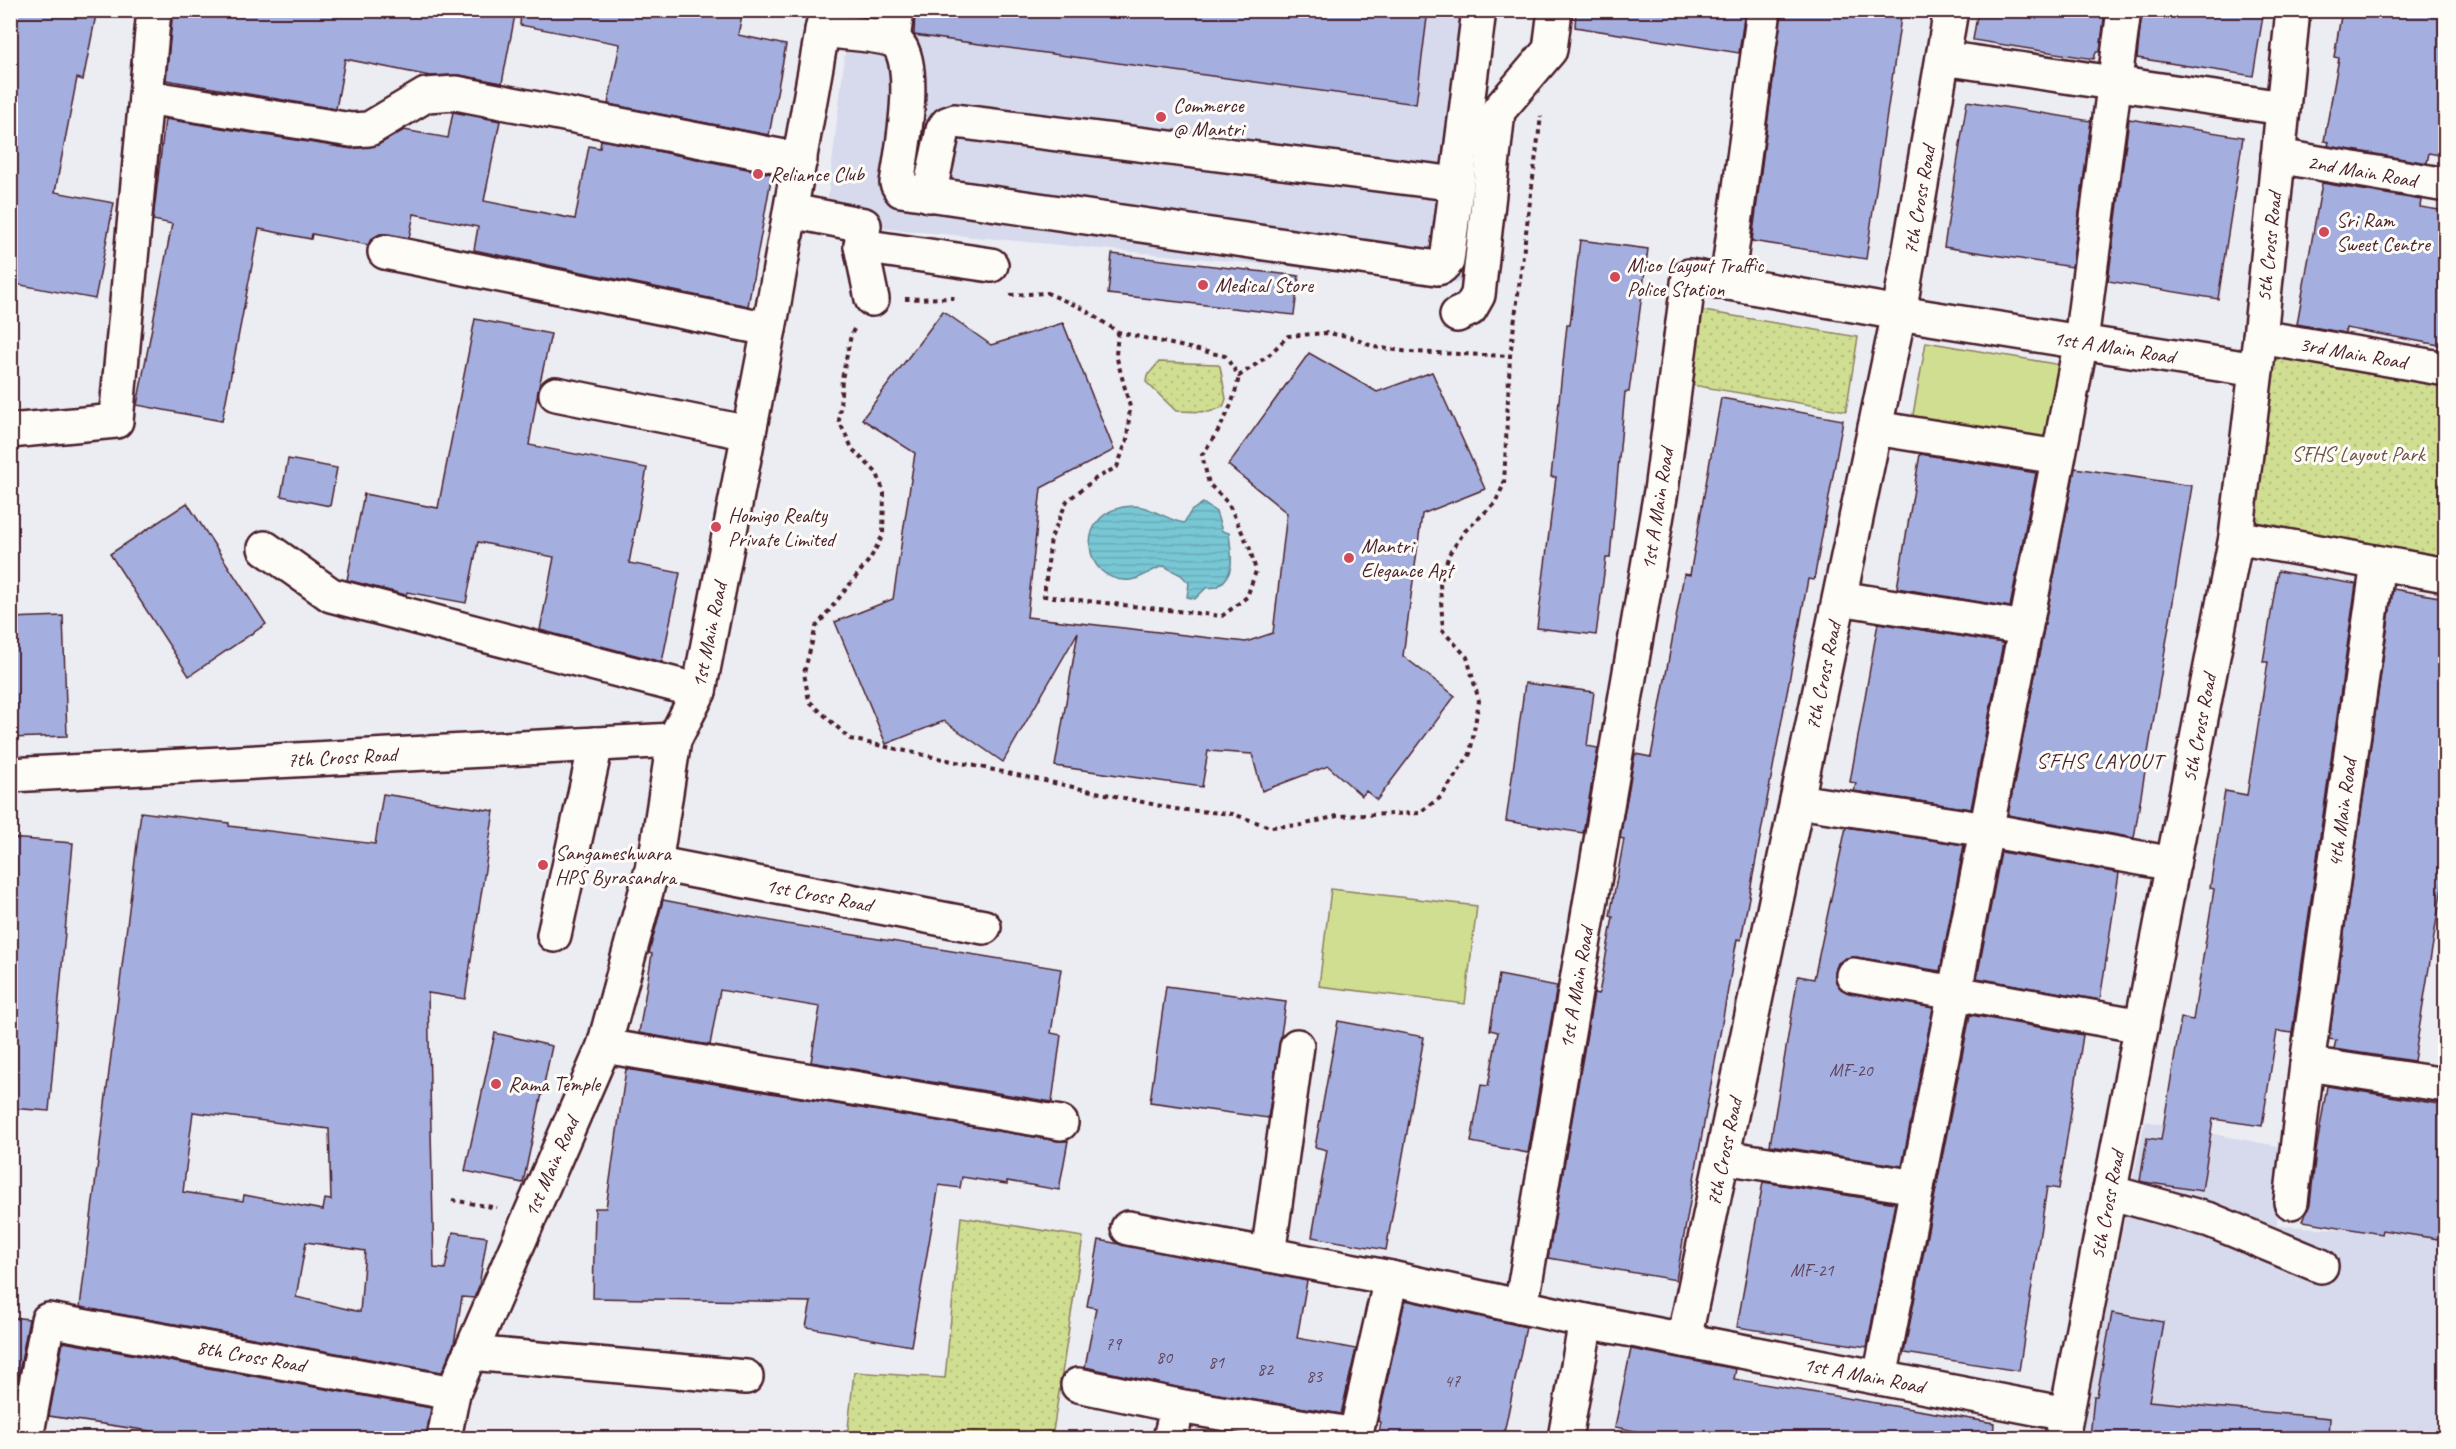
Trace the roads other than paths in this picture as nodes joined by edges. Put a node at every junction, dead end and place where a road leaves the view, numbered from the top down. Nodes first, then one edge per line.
1 (154, 10) edge
2 (1479, 10) edge
3 (1555, 10) edge
4 (1764, 10) edge
5 (1951, 10) edge
6 (2124, 10) edge
7 (2293, 10) edge
8 (824, 20) edge
9 (895, 25) edge
10 (1943, 58) junction
11 (2113, 82) junction
12 (146, 96) junction
13 (2283, 108) junction
14 (2278, 156) junction
15 (800, 160) junction
16 (1457, 184) junction
17 (2445, 184) edge
18 (929, 195) junction
19 (791, 211) junction
20 (861, 246) junction
21 (385, 252) dead end
22 (996, 280) road end
23 (1727, 283) junction
24 (872, 299) road end
25 (1899, 313) junction
26 (1457, 315) dead end
27 (769, 329) junction
28 (2260, 337) junction
29 (2080, 341) junction
30 (2445, 369) edge
31 (2256, 370) junction
32 (556, 394) dead end
33 (1875, 428) junction
34 (10, 431) edge
35 (749, 432) junction
36 (2058, 457) junction
37 (2236, 537) junction
38 (265, 548) dead end
39 (2378, 563) junction
40 (2445, 574) edge
41 (1840, 598) junction
42 (2025, 628) junction
43 (699, 691) junction
44 (674, 740) junction
45 (596, 744) junction
46 (10, 775) edge
47 (1797, 801) junction
48 (1987, 830) junction
49 (653, 863) junction
50 (2173, 864) junction
51 (984, 927) dead end
52 (555, 935) dead end
53 (1853, 975) dead end
54 (1955, 992) junction
55 (2142, 1026) junction
56 (604, 1046) junction
57 (1297, 1046) dead end
58 (2307, 1064) junction
59 (2445, 1085) edge
60 (1061, 1123) dead end
61 (1723, 1157) junction
62 (1917, 1187) junction
63 (2109, 1192) junction
64 (2291, 1202) dead end
65 (1128, 1228) dead end
66 (1268, 1255) junction
67 (2320, 1266) dead end
68 (1391, 1278) junction
69 (1521, 1307) junction
70 (1586, 1321) junction
71 (1684, 1340) junction
72 (470, 1353) junction
73 (746, 1377) dead end
74 (1880, 1378) junction
75 (1078, 1385) dead end
76 (453, 1393) junction
77 (1178, 1406) junction
78 (2064, 1426) edge
79 (10, 1437) edge
80 (1356, 1437) edge
81 (20, 1438) edge
82 (26, 1438) edge
83 (444, 1438) edge
84 (1170, 1438) edge
85 (1565, 1438) edge

1 - 12 street
2 - 16 street
3 - 26 street
4 - 23 street
5 - 10 street, 7th Cross Road
6 - 11 street
7 - 13 street, 5th Cross Road
8 - 9 street
8 - 15 street, 1st Main Road
9 - 18 street
10 - 11 street
10 - 25 street, 7th Cross Road
11 - 13 street
11 - 29 street
12 - 15 street
12 - 34 street
13 - 14 street, 5th Cross Road
14 - 17 street, 2nd Main Road
14 - 28 street, 5th Cross Road
15 - 19 street, 1st Main Road
16 - 18 street
16 - 18 street
19 - 20 street
19 - 27 street, 1st Main Road
20 - 22 street
20 - 24 street
21 - 27 street
23 - 25 street, 1st A Main Road
23 - 69 street, 1st A Main Road
25 - 29 street, 1st A Main Road
25 - 33 street, 7th Cross Road
27 - 35 street, 1st Main Road
28 - 30 street, 3rd Main Road
28 - 31 street, 5th Cross Road
29 - 31 street, 1st A Main Road
29 - 36 street
31 - 37 street, 5th Cross Road
32 - 35 street
33 - 36 street
33 - 41 street, 7th Cross Road
35 - 43 street, 1st Main Road
36 - 42 street
37 - 39 street
37 - 50 street, 5th Cross Road
38 - 43 street
39 - 40 street
39 - 58 street, 4th Main Road
41 - 42 street
41 - 47 street, 7th Cross Road
42 - 48 street
43 - 44 street, 1st Main Road
44 - 45 street, 7th Cross Road
44 - 49 street, 1st Main Road
45 - 46 street, 7th Cross Road
45 - 52 street
47 - 48 street
47 - 61 street, 7th Cross Road
48 - 50 street
48 - 54 street
49 - 51 street, 1st Cross Road
49 - 56 street, 1st Main Road
50 - 55 street, 5th Cross Road
53 - 54 street
54 - 55 street
54 - 62 street
55 - 63 street, 5th Cross Road
56 - 60 street
56 - 72 street, 1st Main Road
57 - 66 street
58 - 59 street
58 - 64 street, 4th Main Road
61 - 62 street
61 - 71 street, 7th Cross Road
62 - 74 street
63 - 67 street
63 - 78 street, 5th Cross Road
65 - 66 street, 1st A Main Road
66 - 68 street, 1st A Main Road
68 - 69 street, 1st A Main Road
68 - 80 street
69 - 70 street, 1st A Main Road
70 - 71 street, 1st A Main Road
70 - 85 street
71 - 74 street, 1st A Main Road
72 - 73 street
72 - 76 street, 1st Main Road
74 - 78 street, 1st A Main Road
75 - 77 street
76 - 82 street, 8th Cross Road
76 - 83 street, 1st Main Road
77 - 80 street
77 - 84 street
79 - 81 street

